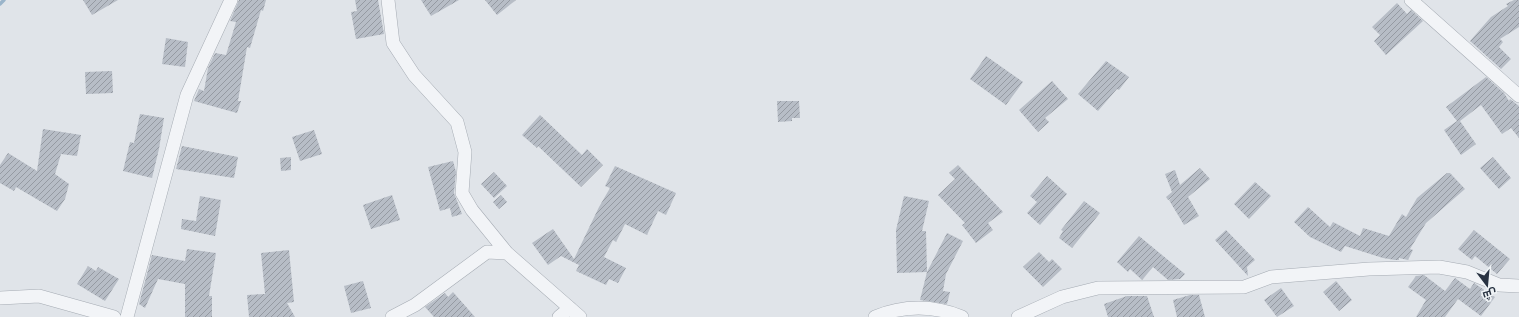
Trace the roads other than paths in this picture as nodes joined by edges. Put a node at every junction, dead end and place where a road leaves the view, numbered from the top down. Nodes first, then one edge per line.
1 (231, 0) edge
2 (388, 0) edge
3 (1411, 0) edge
4 (1519, 96) edge
5 (507, 253) junction
6 (1518, 287) edge
7 (0, 298) edge
8 (575, 313) edge
9 (114, 317) edge
10 (127, 317) edge
11 (392, 317) edge
12 (560, 317) edge
13 (875, 317) edge
14 (962, 317) edge
15 (1018, 317) edge

1 - 10 street
2 - 5 street
3 - 4 street
5 - 8 street
5 - 11 street
6 - 15 street
7 - 9 street
8 - 12 street
13 - 14 street

